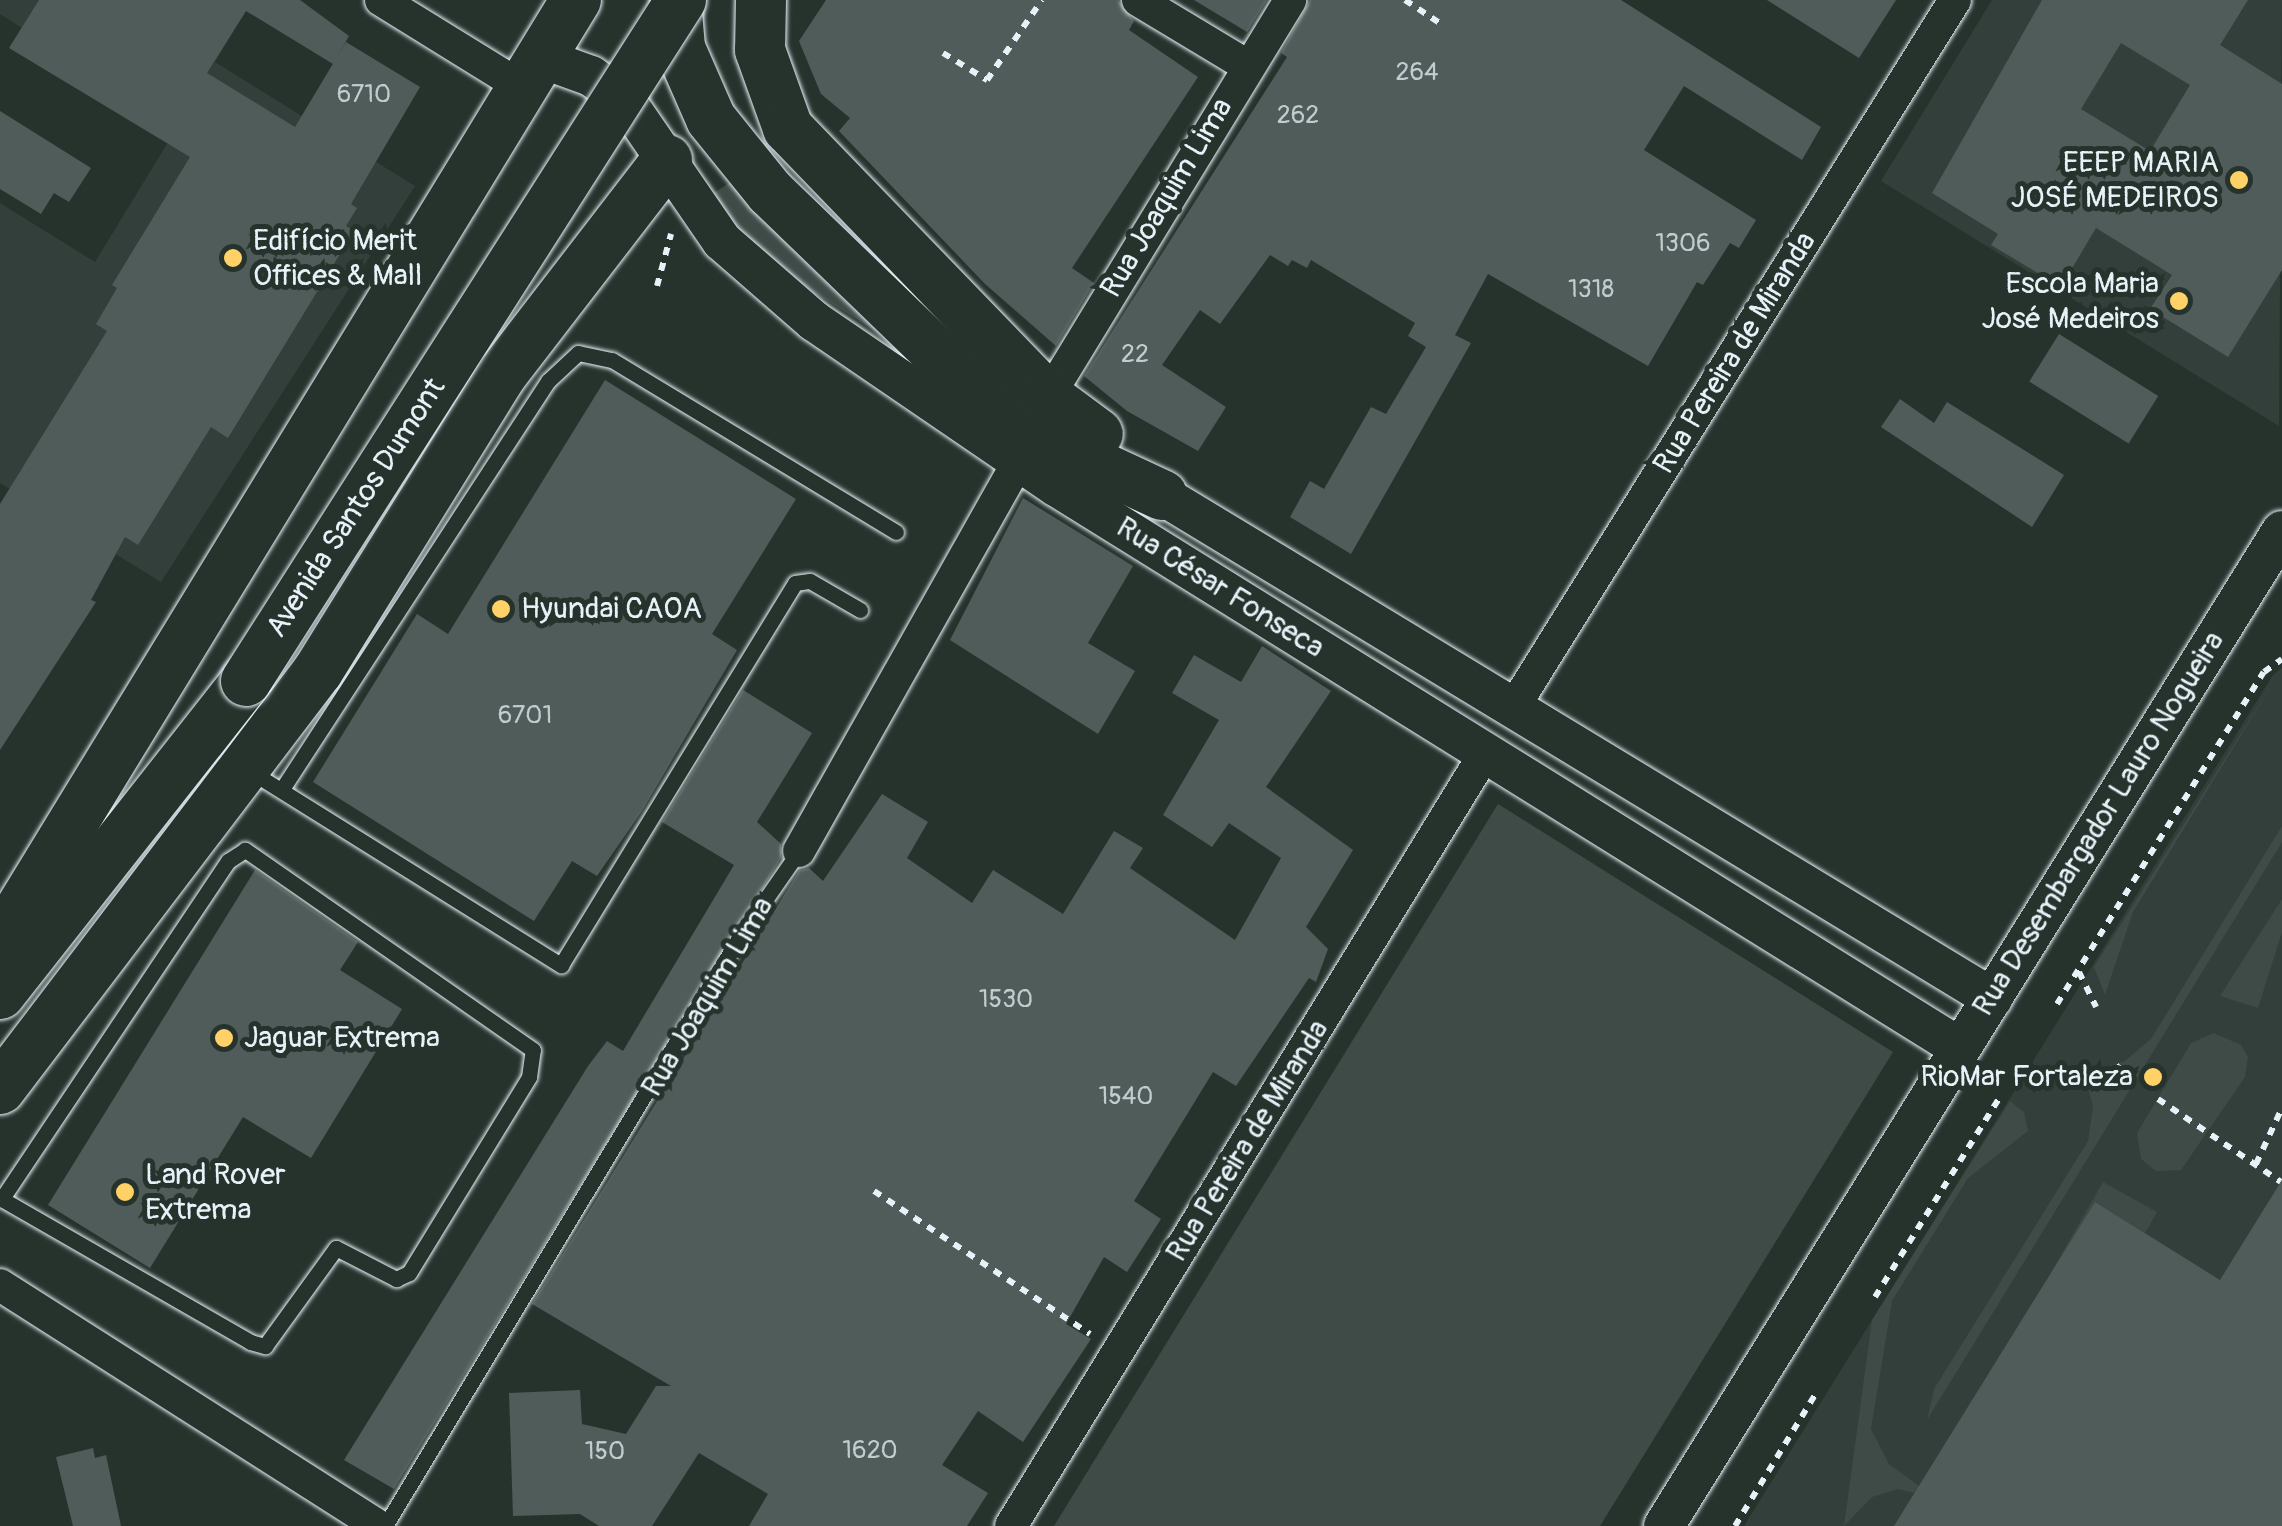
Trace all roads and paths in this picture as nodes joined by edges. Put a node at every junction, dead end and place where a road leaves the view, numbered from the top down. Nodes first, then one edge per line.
1 (381, 0) edge
2 (576, 0) edge
3 (678, 0) edge
4 (760, 0) edge
5 (1042, 0) edge
6 (1138, 0) edge
7 (1290, 0) edge
8 (1406, 0) edge
9 (1955, 0) edge
10 (1444, 26) dead end
11 (943, 53) dead end
12 (1248, 66) junction
13 (535, 74) junction
14 (666, 160) junction
15 (672, 229) dead end
16 (657, 286) dead end
17 (1048, 397) junction
18 (1019, 460) junction
19 (1162, 494) junction
20 (2282, 531) edge
21 (896, 532) dead end
22 (860, 610) dead end
23 (2282, 658) edge
24 (1515, 705) junction
25 (1484, 756) junction
26 (265, 779) junction
27 (799, 851) joint
28 (0, 942) edge
29 (2078, 970) junction
30 (0, 994) edge
31 (1992, 998) junction
32 (2057, 1004) dead end
33 (2096, 1007) dead end
34 (1960, 1048) junction
35 (2116, 1065) dead end
36 (2132, 1080) dead end
37 (0, 1089) edge
38 (2001, 1094) dead end
39 (2158, 1099) dead end
40 (2282, 1108) edge
41 (2256, 1164) junction
42 (2281, 1182) edge
43 (874, 1191) dead end
44 (1, 1198) edge
45 (0, 1286) edge
46 (1875, 1298) dead end
47 (1098, 1339) dead end
48 (1818, 1390) dead end
49 (376, 1525) edge
50 (1010, 1526) edge
51 (1664, 1526) edge
52 (1734, 1526) edge

1 - 13 street, Rua César Fonseca
2 - 13 main road
3 - 19 main road
3 - 30 main road, Avenida Santos Dumont, bridge
4 - 17 main road
5 - 11 path
6 - 12 street
7 - 12 street, Rua Joaquim Lima
8 - 10 path
9 - 24 street, Rua Pereira de Miranda
12 - 17 street, Rua Joaquim Lima
13 - 14 street, Rua César Fonseca
13 - 28 main road
14 - 18 street, Rua César Fonseca
14 - 26 main road, Avenida Santos Dumont
15 - 16 path
17 - 19 main road
18 - 25 street, Rua César Fonseca
18 - 27 street, Rua Joaquim Lima
19 - 24 street, Rua César Fonseca
20 - 31 street, Rua Desembargador Lauro Nogueira
21 - 26 lane
22 - 26 lane
23 - 29 path
24 - 31 street, Rua César Fonseca
25 - 34 street, Rua César Fonseca
25 - 50 street, Rua Pereira de Miranda
26 - 37 main road, Avenida Santos Dumont
27 - 49 lane, Rua Joaquim Lima
29 - 32 path
29 - 33 path
31 - 34 street, Rua Desembargador Lauro Nogueira
34 - 51 street, Rua Desembargador Lauro Nogueira
35 - 36 path
38 - 46 path
39 - 41 path
40 - 41 path
41 - 42 path
43 - 47 path
44 - 44 lane
45 - 49 street
48 - 52 path

